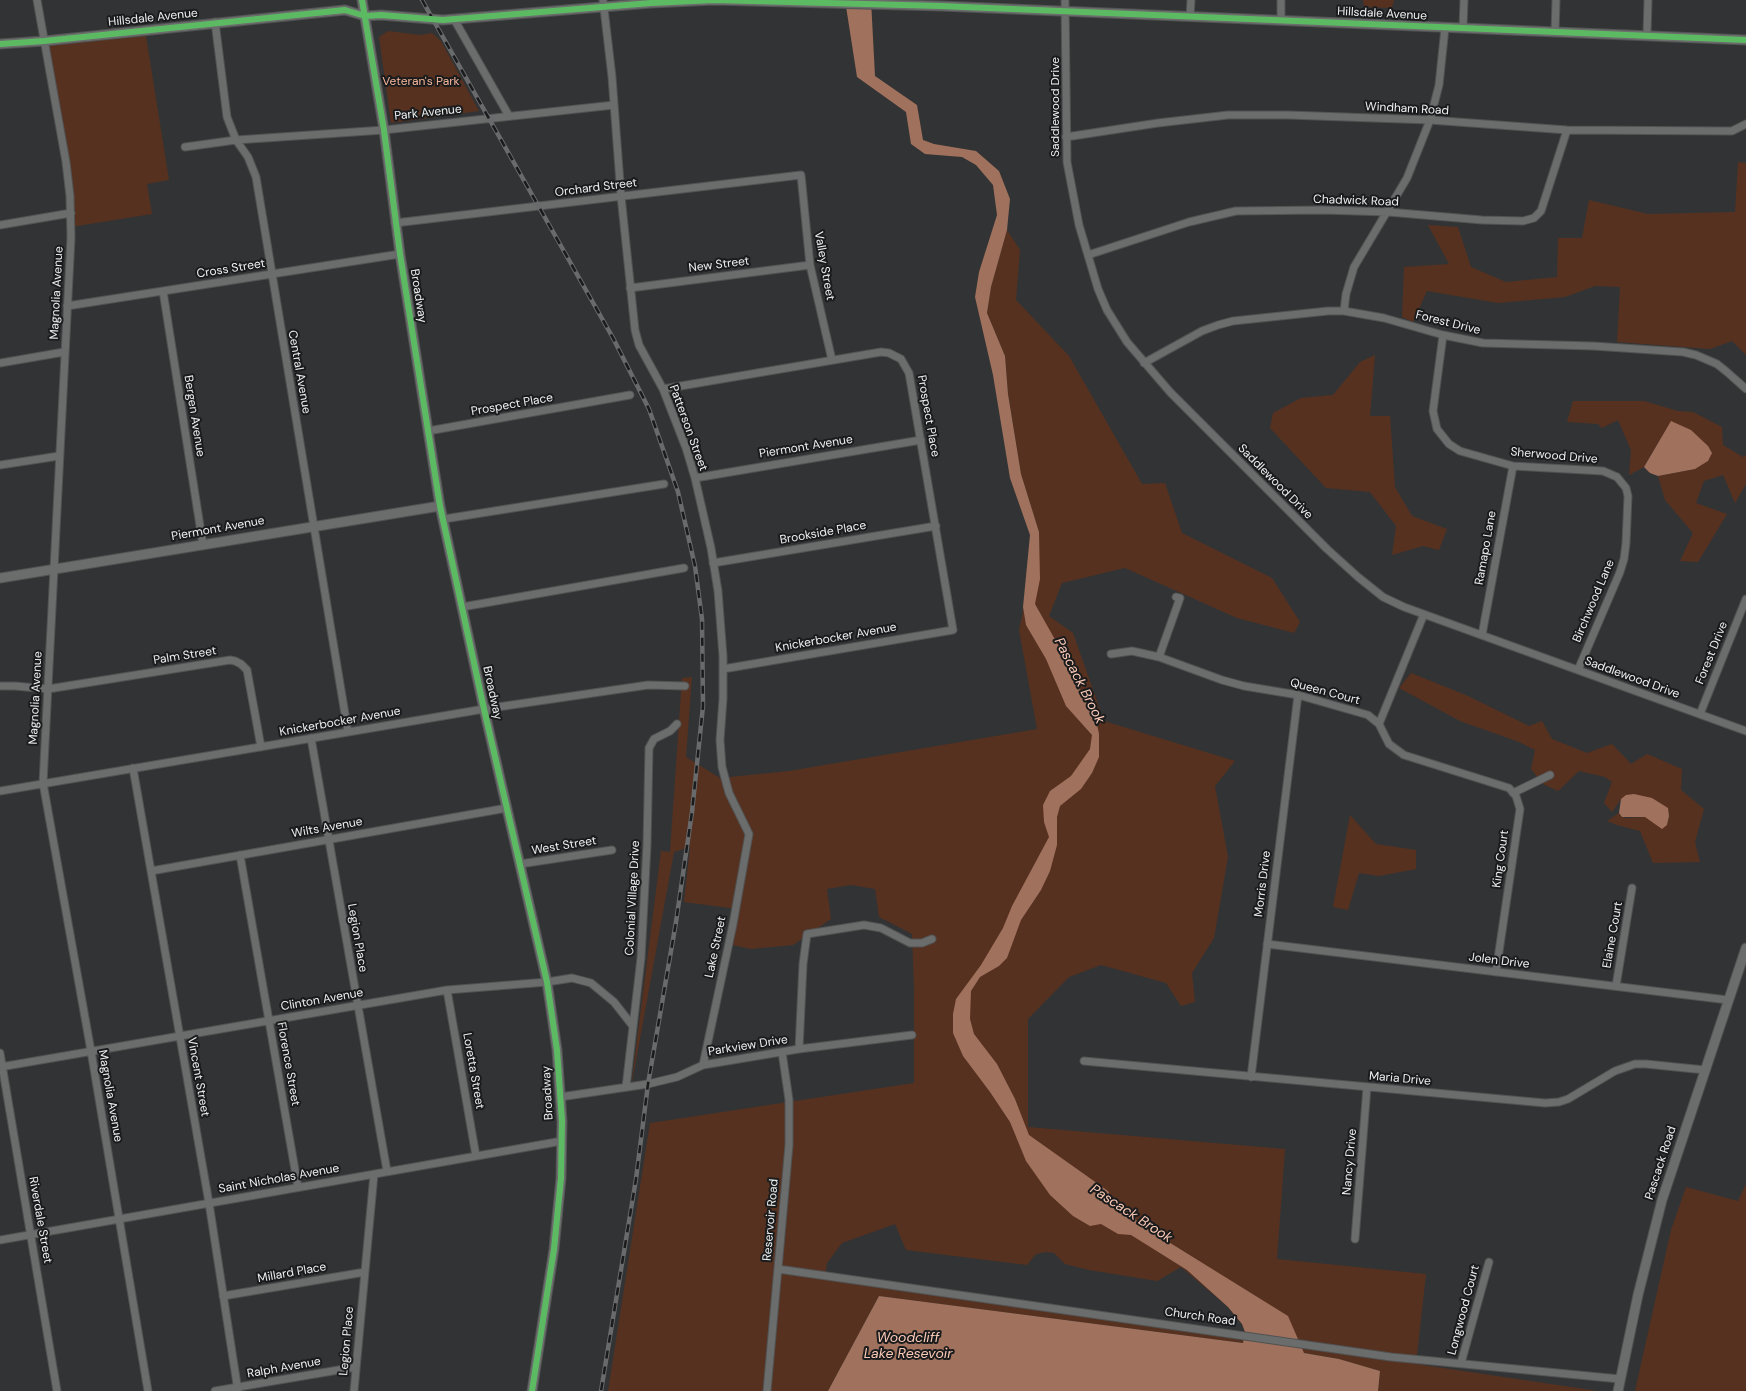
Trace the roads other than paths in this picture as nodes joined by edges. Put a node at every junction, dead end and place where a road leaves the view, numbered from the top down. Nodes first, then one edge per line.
1 (37, 0) edge
2 (362, 0) edge
3 (1065, 0) edge
4 (1191, 0) edge
5 (1281, 0) edge
6 (1464, 0) edge
7 (1556, 0) edge
8 (1648, 0) edge
9 (603, 3) edge
10 (940, 3) edge
11 (1066, 12) junction
12 (365, 16) junction
13 (1190, 17) junction
14 (454, 19) junction
15 (1281, 20) junction
16 (215, 22) junction
17 (1445, 28) junction
18 (1462, 28) junction
19 (1555, 32) junction
20 (1647, 35) junction
21 (1746, 40) edge
22 (44, 41) junction
23 (0, 44) edge
24 (614, 105) junction
25 (509, 116) junction
26 (1430, 120) junction
27 (1746, 124) edge
28 (384, 130) junction
29 (1567, 130) junction
30 (1066, 137) junction
31 (236, 140) junction
32 (185, 146) dead end
33 (801, 175) joint
34 (621, 196) junction
35 (1388, 212) junction
36 (71, 213) junction
37 (395, 223) junction
38 (0, 225) edge
39 (400, 254) junction
40 (1088, 255) junction
41 (810, 265) junction
42 (271, 274) junction
43 (630, 288) junction
44 (163, 291) junction
45 (67, 306) junction
46 (1344, 311) junction
47 (1443, 335) junction
48 (64, 352) junction
49 (832, 360) junction
50 (0, 363) edge
51 (1144, 363) junction
52 (662, 389) junction
53 (1746, 389) edge
54 (630, 394) dead end
55 (428, 432) junction
56 (920, 440) junction
57 (59, 456) junction
58 (0, 465) edge
59 (1513, 466) junction
60 (694, 478) junction
61 (1622, 482) joint
62 (664, 484) dead end
63 (440, 506) junction
64 (444, 519) junction
65 (314, 525) junction
66 (936, 526) junction
67 (202, 545) junction
68 (713, 563) junction
69 (684, 568) dead end
70 (54, 569) junction
71 (0, 578) edge
72 (1176, 597) dead end
73 (1746, 599) edge
74 (462, 607) junction
75 (1424, 614) junction
76 (953, 630) joint
77 (1482, 635) junction
78 (1111, 654) dead end
79 (1159, 658) junction
80 (723, 669) junction
81 (1578, 670) junction
82 (0, 686) edge
83 (685, 686) dead end
84 (48, 689) junction
85 (1298, 694) junction
86 (484, 709) junction
87 (1700, 714) junction
88 (676, 724) dead end
89 (1379, 724) junction
90 (348, 732) junction
91 (1746, 732) edge
92 (311, 738) junction
93 (260, 746) junction
94 (133, 768) junction
95 (1550, 775) dead end
96 (43, 783) junction
97 (0, 791) edge
98 (1513, 793) junction
99 (507, 808) junction
100 (749, 834) joint
101 (329, 840) junction
102 (612, 850) dead end
103 (240, 855) junction
104 (520, 864) junction
105 (151, 871) junction
106 (1632, 888) dead end
107 (932, 939) dead end
108 (1267, 944) junction
109 (1746, 948) edge
110 (1496, 972) junction
111 (547, 982) junction
112 (1616, 986) junction
113 (447, 990) junction
114 (1728, 1000) junction
115 (358, 1005) junction
116 (269, 1021) junction
117 (632, 1025) junction
118 (912, 1035) dead end
119 (179, 1036) junction
120 (799, 1049) junction
121 (91, 1052) junction
122 (782, 1052) junction
123 (0, 1054) edge
124 (1084, 1061) dead end
125 (703, 1064) junction
126 (1, 1067) edge
127 (1705, 1070) junction
128 (1251, 1077) junction
129 (626, 1087) junction
130 (1368, 1087) junction
131 (560, 1097) junction
132 (562, 1141) junction
133 (476, 1156) junction
134 (387, 1172) junction
135 (374, 1174) junction
136 (298, 1187) junction
137 (208, 1203) junction
138 (120, 1219) junction
139 (31, 1235) junction
140 (1355, 1239) dead end
141 (0, 1240) edge
142 (1489, 1262) dead end
143 (778, 1269) junction
144 (365, 1272) junction
145 (223, 1296) junction
146 (1461, 1363) junction
147 (356, 1367) junction
148 (1620, 1379) junction
149 (237, 1389) edge
150 (57, 1391) edge
151 (148, 1391) edge
152 (215, 1391) edge
153 (354, 1391) edge
154 (532, 1391) edge
155 (767, 1391) edge
156 (1618, 1391) edge

1 - 22 street, Magnolia Avenue
2 - 12 street, Broadway
3 - 11 street, Saddlewood Drive
4 - 13 street
5 - 15 street
6 - 18 street
7 - 19 street
8 - 20 street
9 - 10 street, Hillsdale Avenue
9 - 14 street, Hillsdale Avenue
9 - 24 street, Patterson Street
10 - 11 street, Hillsdale Avenue
11 - 13 street, Hillsdale Avenue
11 - 30 street, Saddlewood Drive
12 - 14 street, Hillsdale Avenue
12 - 16 street, Hillsdale Avenue
12 - 28 street, Broadway
13 - 15 street, Hillsdale Avenue
14 - 25 street
15 - 17 street, Hillsdale Avenue
16 - 22 street, Hillsdale Avenue
16 - 31 street, Central Avenue
17 - 18 street, Hillsdale Avenue
17 - 26 street
18 - 19 street, Hillsdale Avenue
19 - 20 street, Hillsdale Avenue
20 - 21 street, Hillsdale Avenue
22 - 23 street, Hillsdale Avenue
22 - 36 street, Magnolia Avenue
24 - 25 street, Park Avenue
24 - 34 street, Patterson Street
25 - 28 street, Park Avenue
26 - 29 street, Windham Road
26 - 30 street, Windham Road
26 - 35 street
27 - 29 street, Windham Road
28 - 31 street, Park Avenue
28 - 37 street, Broadway
29 - 35 street, Chadwick Road
30 - 40 street, Saddlewood Drive
31 - 32 street, Park Avenue
31 - 42 street, Central Avenue
33 - 34 street, Orchard Street
33 - 41 street, Valley Street
34 - 37 street, Orchard Street
34 - 43 street, Patterson Street
35 - 40 street, Chadwick Road
35 - 46 street
36 - 38 street
36 - 45 street, Magnolia Avenue
37 - 39 street, Broadway
39 - 42 street, Cross Street
39 - 55 street, Broadway
40 - 51 street, Saddlewood Drive
41 - 43 street, New Street
41 - 49 street, Valley Street
42 - 44 street, Cross Street
42 - 65 street, Central Avenue
43 - 52 street, Patterson Street
44 - 45 street, Cross Street
44 - 67 street, Bergen Avenue
45 - 48 street, Magnolia Avenue
46 - 47 street, Forest Drive
46 - 51 street, Forest Drive
47 - 53 street, Forest Drive
47 - 59 street, Sherwood Drive
48 - 50 street
48 - 57 street, Magnolia Avenue
49 - 52 street, Prospect Place
49 - 56 street, Prospect Place
51 - 75 street, Saddlewood Drive
52 - 60 street, Patterson Street
54 - 55 street, Prospect Place
55 - 63 street, Broadway
56 - 60 street, Piermont Avenue
56 - 66 street, Prospect Place
57 - 58 street
57 - 70 street, Magnolia Avenue
59 - 61 street, Sherwood Drive
59 - 77 street, Ramapo Lane
60 - 68 street, Patterson Street
61 - 81 street, Birchwood Lane
62 - 64 street
63 - 64 street, Broadway
63 - 65 street, Piermont Avenue
64 - 74 street, Broadway
65 - 67 street, Piermont Avenue
65 - 90 street, Central Avenue
66 - 68 street, Brookside Place
66 - 76 street, Prospect Place
67 - 70 street, Piermont Avenue
68 - 80 street, Patterson Street
69 - 74 street
70 - 71 street, Piermont Avenue
70 - 84 street, Magnolia Avenue
72 - 79 street
73 - 87 street, Forest Drive
74 - 86 street, Broadway
75 - 77 street, Saddlewood Drive
75 - 89 street
76 - 80 street, Knickerbocker Avenue
77 - 81 street, Saddlewood Drive
78 - 79 street, Queen Court
79 - 85 street, Queen Court
80 - 100 street, Patterson Street
81 - 87 street, Saddlewood Drive
82 - 84 street, Palm Street
83 - 86 street, Knickerbocker Avenue
84 - 93 street, Palm Street
84 - 96 street, Magnolia Avenue
85 - 89 street, Queen Court
85 - 108 street, Morris Drive
86 - 90 street, Knickerbocker Avenue
86 - 99 street, Broadway
87 - 91 street, Saddlewood Drive
88 - 117 street, Colonial Village Drive
89 - 98 street
90 - 92 street, Knickerbocker Avenue
92 - 93 street, Knickerbocker Avenue
92 - 101 street, Legion Place
93 - 94 street, Knickerbocker Avenue
94 - 96 street, Knickerbocker Avenue
94 - 105 street, Vincent Street
95 - 98 street
96 - 97 street, Knickerbocker Avenue
96 - 121 street, Magnolia Avenue
98 - 110 street, King Court
99 - 101 street, Wilts Avenue
99 - 104 street, Broadway
100 - 125 street, Lake Street
101 - 103 street, Wilts Avenue
101 - 115 street, Legion Place
102 - 104 street, West Street
103 - 105 street, Wilts Avenue
103 - 116 street, Florence Street
104 - 111 street, Broadway
105 - 119 street, Vincent Street
106 - 112 street, Elaine Court
107 - 120 street
108 - 110 street, Jolen Drive
108 - 128 street, Morris Drive
109 - 114 street, Pascack Road
110 - 112 street, Jolen Drive
111 - 113 street, Clinton Avenue
111 - 117 street, Clinton Avenue
111 - 131 street, Broadway
112 - 114 street, Jolen Drive
113 - 115 street, Clinton Avenue
113 - 133 street, Loretta Street
114 - 127 street, Pascack Road
115 - 116 street, Clinton Avenue
115 - 134 street, Legion Place
116 - 119 street, Clinton Avenue
116 - 136 street, Florence Street
117 - 129 street, Colonial Village Drive
118 - 120 street, Parkview Drive
119 - 121 street, Clinton Avenue
119 - 137 street, Vincent Street
120 - 122 street, Parkview Drive
121 - 126 street, Clinton Avenue
121 - 138 street, Magnolia Avenue
122 - 125 street, Parkview Drive
122 - 143 street, Reservoir Road
123 - 126 street, Riverdale Street
124 - 128 street, Maria Drive
125 - 129 street, Parkview Drive
126 - 139 street, Riverdale Street
127 - 130 street, Maria Drive
127 - 148 street, Pascack Road
128 - 130 street, Maria Drive
129 - 131 street, Parkview Drive
130 - 140 street, Nancy Drive
131 - 132 street, Broadway
132 - 133 street, Saint Nicholas Avenue
132 - 154 street, Broadway
133 - 134 street, Saint Nicholas Avenue
134 - 135 street, Saint Nicholas Avenue
135 - 136 street, Saint Nicholas Avenue
135 - 144 street, Legion Place
136 - 137 street, Saint Nicholas Avenue
137 - 138 street, Saint Nicholas Avenue
137 - 145 street, Vincent Street
138 - 139 street, Saint Nicholas Avenue
138 - 151 street, Magnolia Avenue
139 - 141 street, Saint Nicholas Avenue
139 - 150 street, Riverdale Street
142 - 146 street, Longwood Court
143 - 146 street, Church Road
143 - 155 street, Reservoir Road
144 - 145 street, Millard Place
144 - 147 street, Legion Place
145 - 149 street, Vincent Street
146 - 148 street, Church Road
147 - 149 street, Ralph Avenue
147 - 153 street, Legion Place
148 - 156 street, Pascack Road
149 - 152 street, Ralph Avenue

